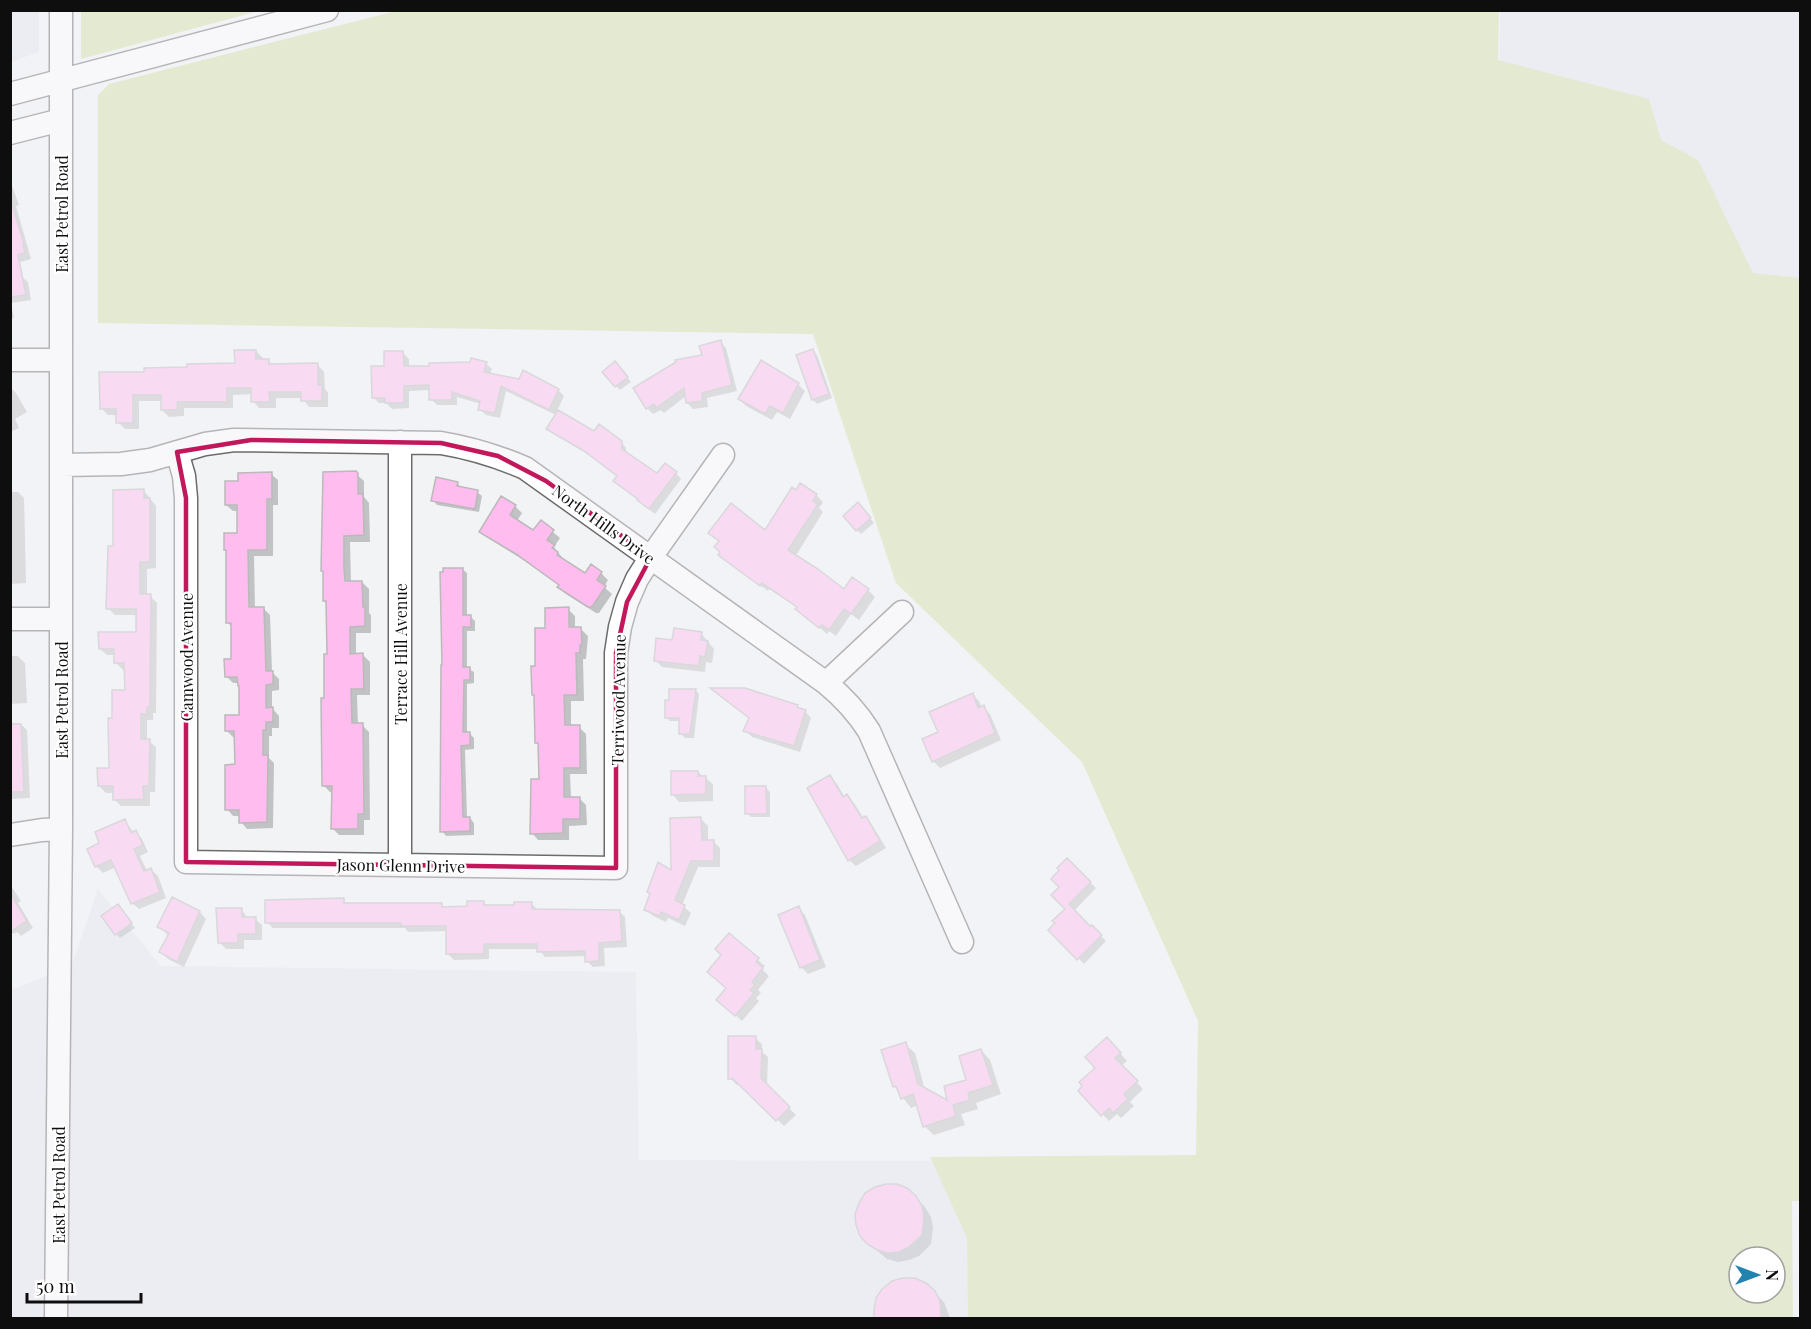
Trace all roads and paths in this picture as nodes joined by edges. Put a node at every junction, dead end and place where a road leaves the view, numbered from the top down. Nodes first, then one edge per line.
1 (61, 10) edge
2 (327, 10) edge
3 (61, 81) junction
4 (10, 94) edge
5 (61, 120) junction
6 (10, 133) edge
7 (10, 360) edge
8 (61, 360) junction
9 (400, 442) junction
10 (177, 452) junction
11 (723, 455) dead end
12 (61, 465) junction
13 (651, 557) junction
14 (902, 612) dead end
15 (10, 619) edge
16 (61, 619) junction
17 (826, 683) junction
18 (61, 829) junction
19 (10, 836) edge
20 (186, 862) joint
21 (400, 865) junction
22 (616, 868) joint
23 (962, 942) dead end
24 (56, 1318) edge

1 - 3 street, East Petrol Road
2 - 3 street
3 - 4 street
3 - 5 street, East Petrol Road
5 - 6 street
5 - 8 street, East Petrol Road
7 - 8 street
8 - 12 street, East Petrol Road
9 - 10 street, North Hills Drive
9 - 13 street, North Hills Drive
9 - 21 street, Terrace Hill Avenue
10 - 12 street, North Hills Drive
10 - 20 street, Camwood Avenue
11 - 13 street, Terriwood Avenue
12 - 16 street, East Petrol Road
13 - 17 street, North Hills Drive
13 - 22 street, Terriwood Avenue
14 - 17 street
15 - 16 street
16 - 18 street, East Petrol Road
17 - 23 street, North Hills Drive
18 - 19 street
18 - 24 street, East Petrol Road
20 - 21 street, Jason Glenn Drive
21 - 22 street, Jason Glenn Drive

